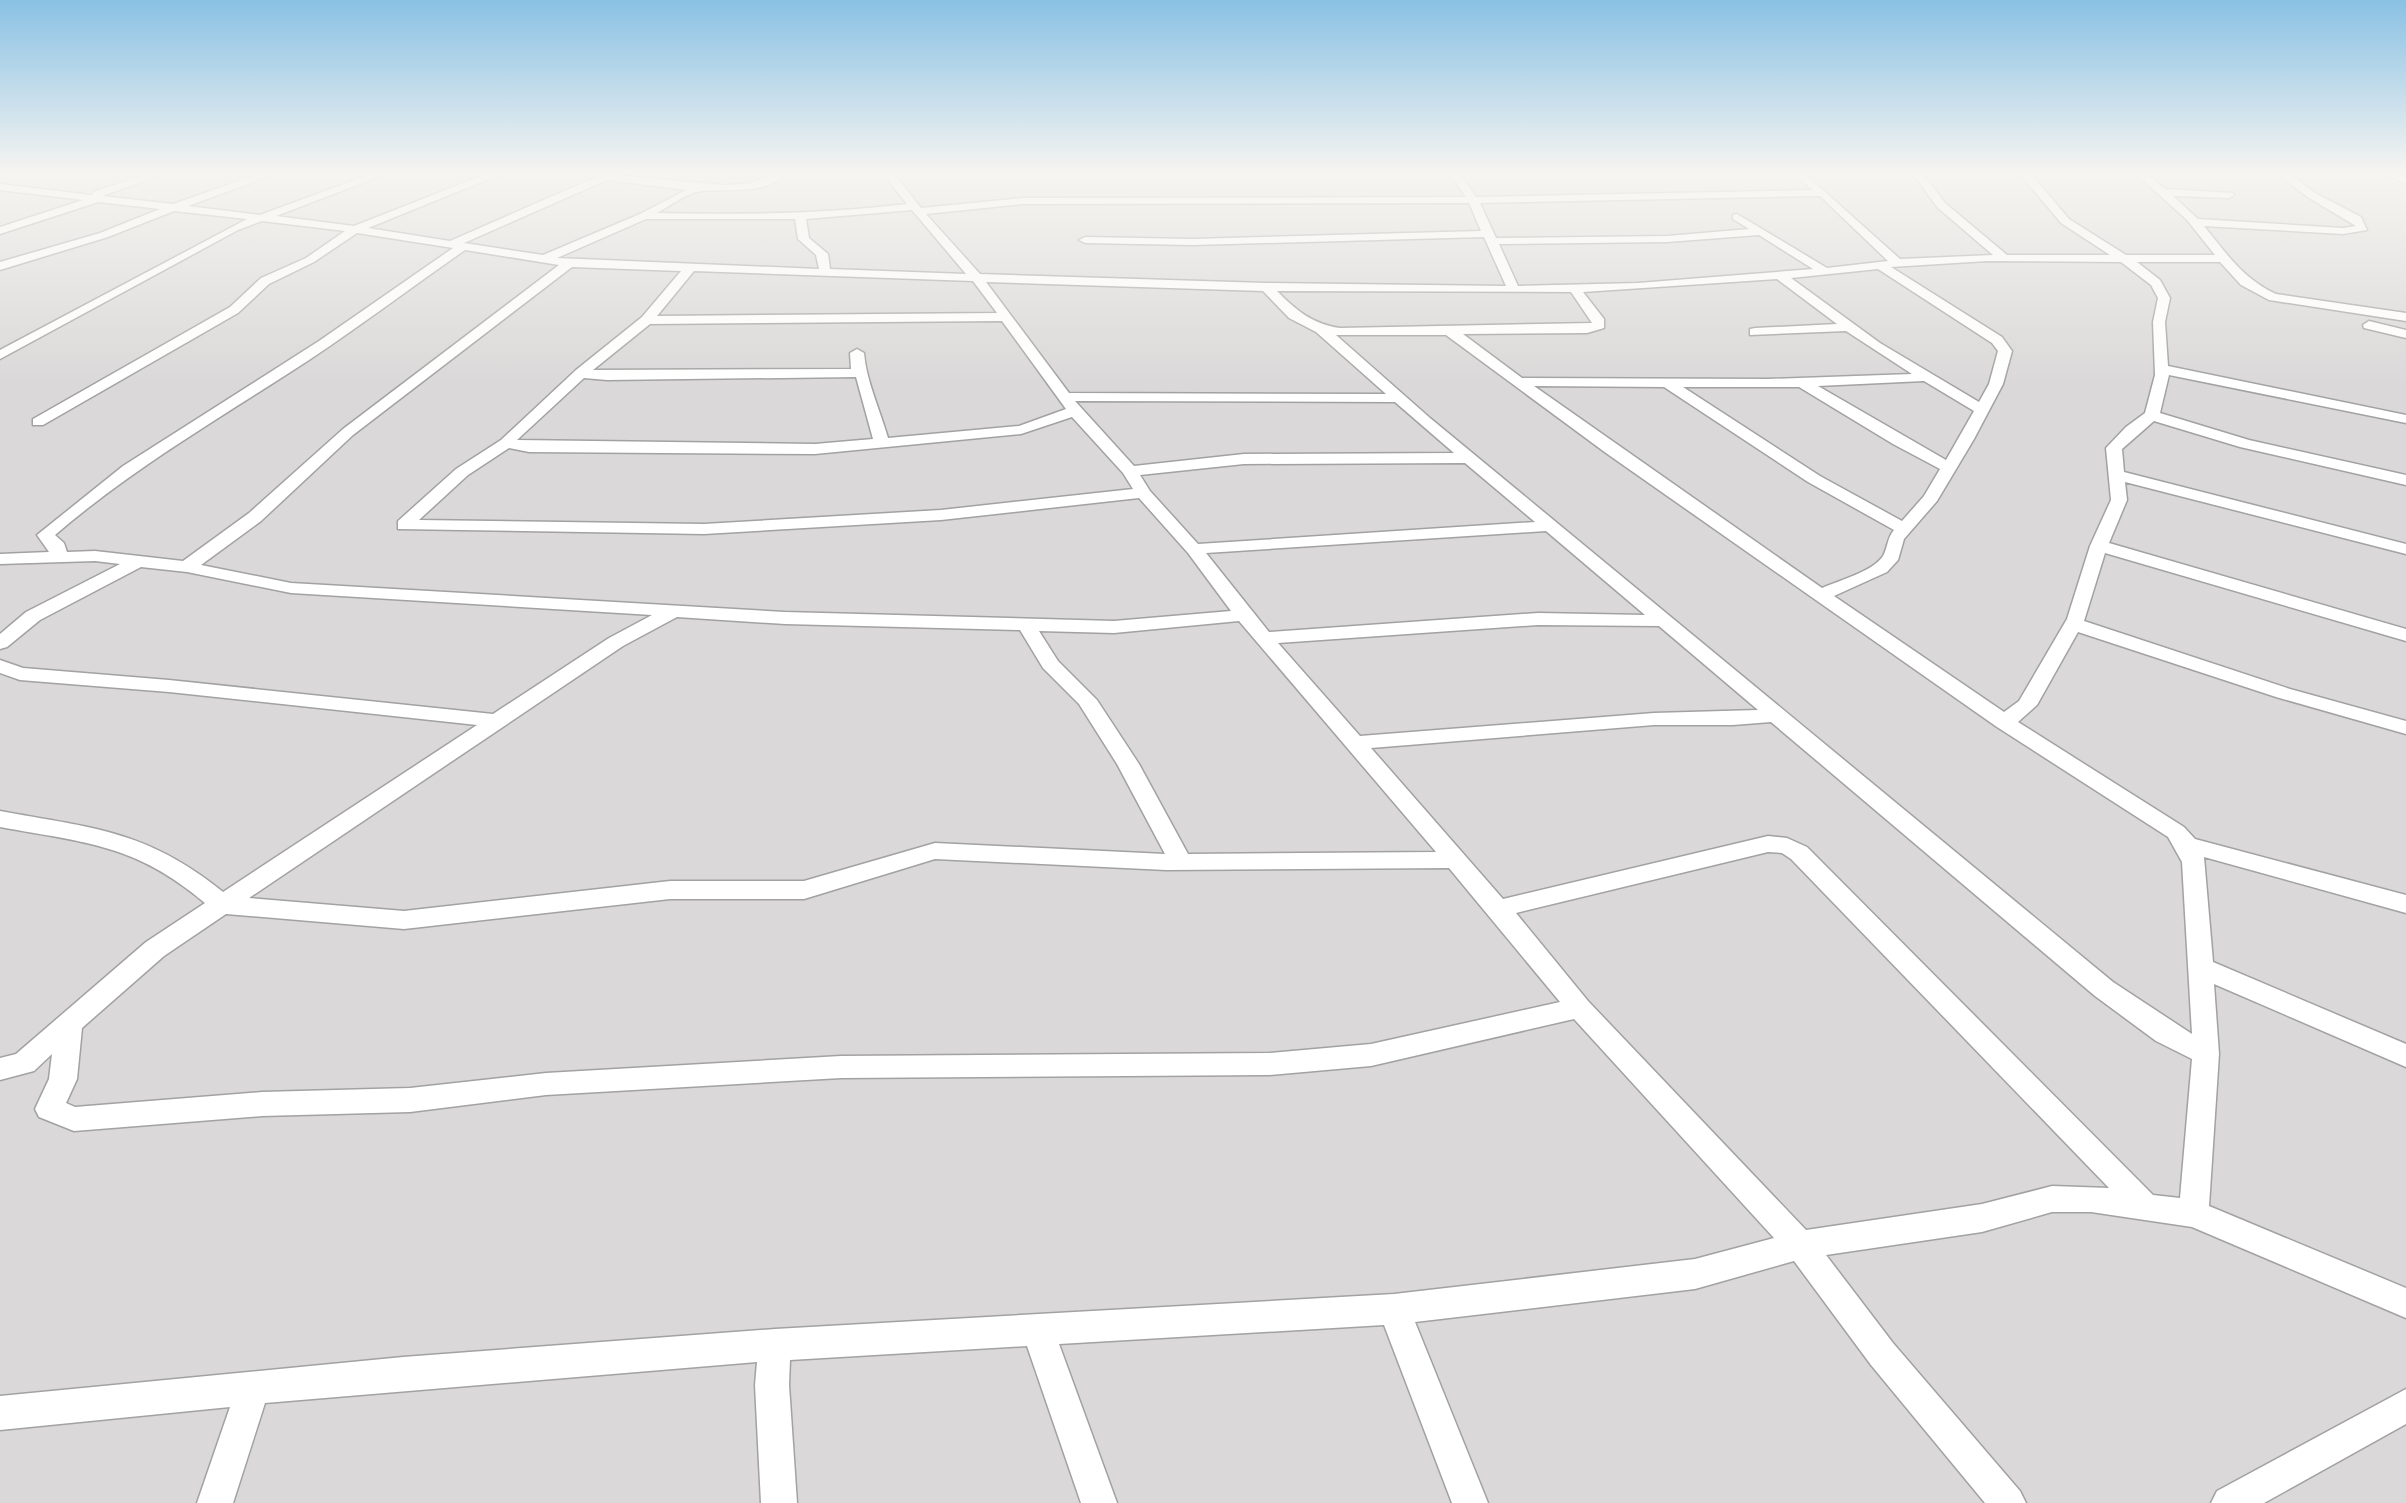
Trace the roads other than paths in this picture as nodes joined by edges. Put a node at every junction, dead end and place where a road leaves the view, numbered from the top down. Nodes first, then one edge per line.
1 (73, 244) edge
2 (205, 244) edge
3 (333, 244) edge
4 (444, 244) edge
5 (459, 244) edge
6 (579, 244) edge
7 (810, 244) edge
8 (946, 244) edge
9 (1492, 244) edge
10 (1780, 244) edge
11 (1877, 244) edge
12 (1988, 244) edge
13 (2100, 244) edge
14 (2210, 244) edge
15 (455, 246) junction
16 (2005, 258) junction
17 (2220, 258) junction
18 (543, 260) junction
19 (2124, 260) junction
20 (569, 263) junction
21 (1897, 263) junction
22 (1878, 264) junction
23 (0, 266) edge
24 (690, 268) junction
25 (825, 272) junction
26 (1825, 272) junction
27 (1779, 275) junction
28 (977, 278) junction
29 (1266, 287) junction
30 (1574, 288) junction
31 (1514, 290) junction
32 (1007, 317) junction
33 (2406, 317) edge
34 (646, 320) junction
35 (2369, 325) dead end
36 (1847, 327) junction
37 (1321, 328) junction
38 (1451, 332) junction
39 (1755, 332) dead end
40 (2406, 334) edge
41 (0, 336) edge
42 (26, 340) junction
43 (858, 353) dead end
44 (0, 355) edge
45 (2161, 369) junction
46 (581, 373) junction
47 (861, 373) junction
48 (1927, 377) junction
49 (1665, 381) junction
50 (1522, 382) junction
51 (1803, 383) junction
52 (1398, 398) junction
53 (1071, 404) junction
54 (1982, 410) junction
55 (2152, 415) junction
56 (2406, 419) edge
57 (38, 422) dead end
58 (506, 443) junction
59 (882, 443) junction
60 (1469, 458) junction
61 (1948, 467) junction
62 (1130, 471) junction
63 (2118, 475) junction
64 (2406, 480) edge
65 (1143, 493) junction
66 (1551, 526) junction
67 (1904, 529) junction
68 (2099, 546) junction
69 (1194, 549) junction
70 (2406, 549) edge
71 (58, 555) junction
72 (0, 559) edge
73 (139, 561) junction
74 (187, 567) junction
75 (1822, 595) junction
76 (676, 610) junction
77 (1244, 615) junction
78 (1665, 621) junction
79 (1026, 624) junction
80 (2073, 624) junction
81 (2406, 635) edge
82 (1264, 638) junction
83 (0, 643) edge
84 (0, 666) edge
85 (1774, 715) junction
86 (498, 720) junction
87 (2004, 722) junction
88 (2406, 728) edge
89 (1352, 743) junction
90 (0, 819) edge
91 (2187, 845) junction
92 (1454, 860) junction
93 (1181, 862) junction
94 (2406, 904) edge
95 (223, 905) junction
96 (1497, 909) junction
97 (2201, 968) junction
98 (1580, 1007) junction
99 (69, 1024) junction
100 (2206, 1054) junction
101 (2406, 1056) edge
102 (0, 1069) edge
103 (2144, 1206) junction
104 (2194, 1214) junction
105 (1800, 1245) junction
106 (2406, 1303) edge
107 (1394, 1310) junction
108 (1038, 1331) junction
109 (775, 1345) junction
110 (253, 1389) junction
111 (2406, 1406) edge
112 (0, 1413) edge
113 (215, 1503) edge
114 (779, 1503) edge
115 (1099, 1503) edge
116 (1470, 1503) edge
117 (2008, 1503) edge
118 (2229, 1503) edge

1 - 23 street
2 - 42 street
3 - 57 street
4 - 15 street
5 - 15 street
6 - 18 street
7 - 25 street
8 - 28 street
9 - 31 street
10 - 26 street
11 - 21 street
12 - 16 street
13 - 19 street
14 - 17 street
15 - 18 street
15 - 71 street
16 - 19 street
16 - 21 street
17 - 19 street
17 - 33 street
18 - 20 street
19 - 45 street
20 - 24 street
20 - 74 street
21 - 22 street
22 - 26 street
22 - 54 street
24 - 25 street
24 - 34 street
25 - 28 street
26 - 27 street
27 - 30 street
27 - 36 street
28 - 29 street
28 - 32 street
29 - 31 street
29 - 37 street
30 - 31 street
30 - 38 street
32 - 34 street
32 - 53 street
34 - 46 street
35 - 40 street
36 - 39 street
36 - 48 street
37 - 38 street
37 - 52 street
38 - 50 street
41 - 42 street
42 - 44 street
43 - 47 street
45 - 55 street
45 - 56 street
46 - 47 street
46 - 58 street
47 - 59 street
48 - 51 street
48 - 54 street
49 - 50 street
49 - 51 street
49 - 67 street
50 - 75 street
51 - 61 street
52 - 53 street
52 - 60 street
53 - 59 street
53 - 62 street
54 - 61 street
55 - 63 street
55 - 64 street
58 - 59 street
58 - 65 street
60 - 62 street
60 - 66 street
61 - 67 street
62 - 65 street
63 - 68 street
63 - 70 street
65 - 69 street
66 - 69 street
66 - 78 street
67 - 75 street
68 - 80 street
68 - 81 street
69 - 77 street
71 - 72 street
71 - 73 street
73 - 74 street
73 - 83 street
74 - 76 street
75 - 87 street
76 - 79 street
76 - 86 street
77 - 79 street
77 - 82 street
78 - 82 street
78 - 85 street
79 - 93 street
80 - 87 street
80 - 88 street
82 - 89 street
84 - 86 street
85 - 89 street
85 - 100 street
86 - 95 street
87 - 91 street
89 - 92 street
90 - 95 street
91 - 94 street
91 - 97 street
92 - 93 street
92 - 96 street
93 - 95 street
95 - 99 street
96 - 98 street
96 - 103 street
97 - 100 street
97 - 101 street
98 - 99 street
98 - 105 street
99 - 102 street
100 - 104 street
103 - 104 street
103 - 105 street
104 - 106 street
105 - 107 street
105 - 117 street
107 - 108 street
107 - 116 street
108 - 109 street
108 - 115 street
109 - 110 street
109 - 114 street
110 - 112 street
110 - 113 street
111 - 118 street

